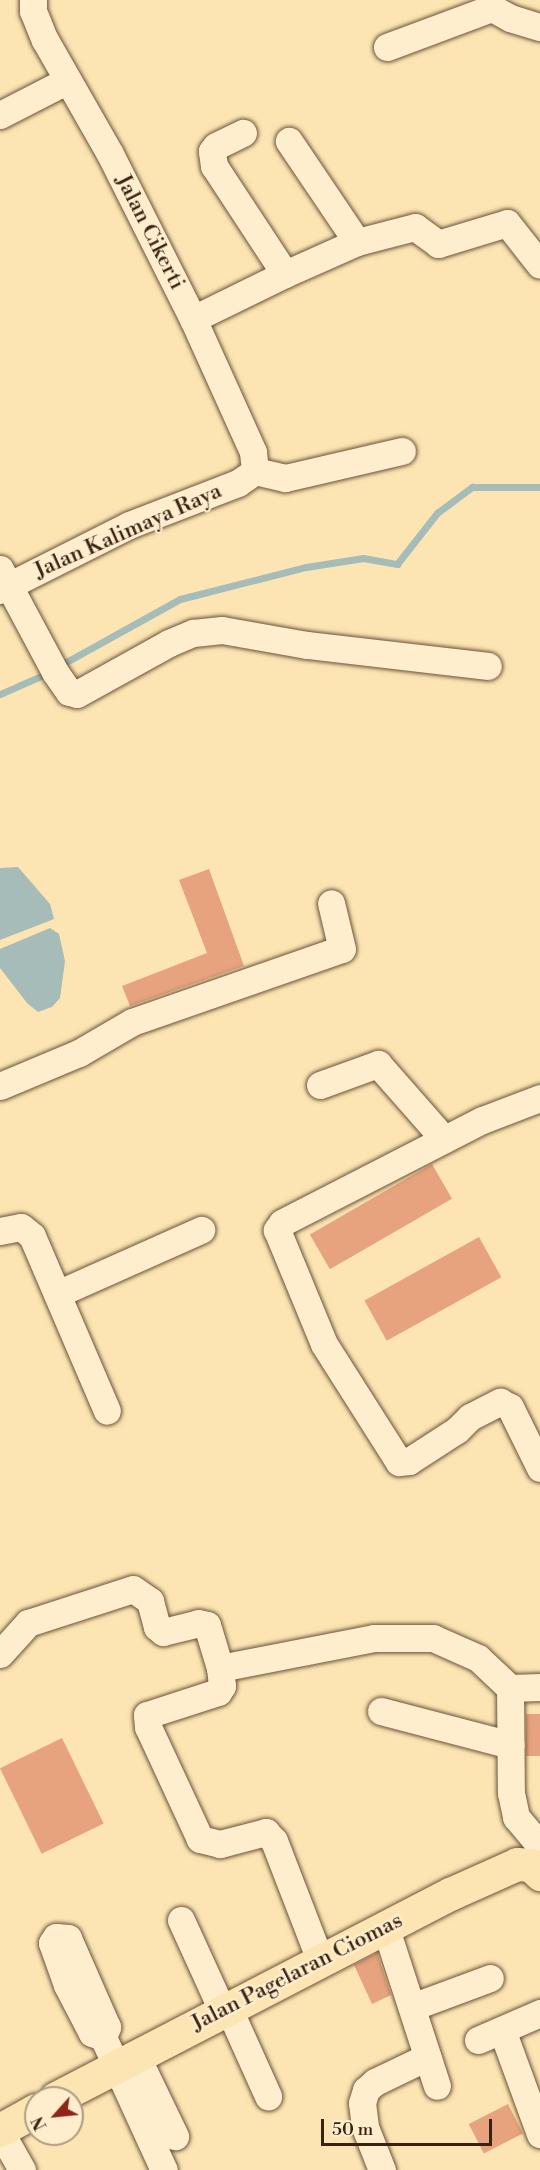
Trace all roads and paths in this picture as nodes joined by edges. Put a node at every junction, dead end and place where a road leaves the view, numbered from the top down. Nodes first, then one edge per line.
1 (33, 0) edge
2 (490, 4) edge
3 (540, 27) edge
4 (387, 47) dead end
5 (68, 80) junction
6 (0, 115) edge
7 (243, 133) dead end
8 (289, 141) dead end
9 (357, 242) junction
10 (540, 265) edge
11 (285, 274) junction
12 (193, 319) junction
13 (402, 451) dead end
14 (255, 471) junction
15 (3, 581) edge
16 (488, 666) dead end
17 (331, 903) dead end
18 (320, 1085) dead end
19 (0, 1086) edge
20 (540, 1098) edge
21 (444, 1139) junction
22 (201, 1230) dead end
23 (0, 1231) edge
24 (57, 1294) junction
25 (107, 1410) dead end
26 (540, 1468) edge
27 (0, 1654) edge
28 (220, 1668) junction
29 (540, 1687) edge
30 (510, 1688) junction
31 (381, 1712) dead end
32 (511, 1745) junction
33 (537, 1856) edge
34 (180, 1920) dead end
35 (385, 1926) junction
36 (320, 1960) junction
37 (490, 1978) dead end
38 (412, 2007) junction
39 (225, 2008) junction
40 (540, 2013) edge
41 (103, 2037) dead end
42 (427, 2057) junction
43 (127, 2062) junction
44 (80, 2086) edge
45 (437, 2086) dead end
46 (268, 2096) dead end
47 (24, 2117) edge
48 (0, 2130) edge
49 (540, 2134) edge
50 (175, 2136) dead end
51 (22, 2170) edge
52 (164, 2170) edge
53 (382, 2170) edge

1 - 5 street, Jalan Cikerti
2 - 3 street
2 - 4 street
5 - 6 street
5 - 12 street, Jalan Cikerti
7 - 11 street
8 - 9 street
9 - 10 street
9 - 11 street
11 - 12 street
12 - 14 street, Jalan Cikerti
13 - 14 street
14 - 15 street, Jalan Kalimaya Raya
15 - 16 street
17 - 19 street
18 - 21 street
20 - 21 street
21 - 26 street
22 - 24 street
23 - 24 street
24 - 25 street
27 - 28 street
28 - 30 street
28 - 36 street
29 - 30 street
30 - 32 street
31 - 32 street
32 - 33 street
33 - 35 main road, Jalan Pagelaran Ciomas
34 - 39 street
35 - 36 main road, Jalan Pagelaran Ciomas
35 - 38 street
36 - 39 main road, Jalan Pagelaran Ciomas
37 - 38 street
38 - 42 street
39 - 43 main road, Jalan Pagelaran Ciomas
39 - 46 street
40 - 49 street
41 - 43 street
42 - 45 street
42 - 53 street
43 - 44 main road, Jalan Pagelaran Ciomas
43 - 50 street
43 - 52 street
47 - 48 main road
48 - 51 street

